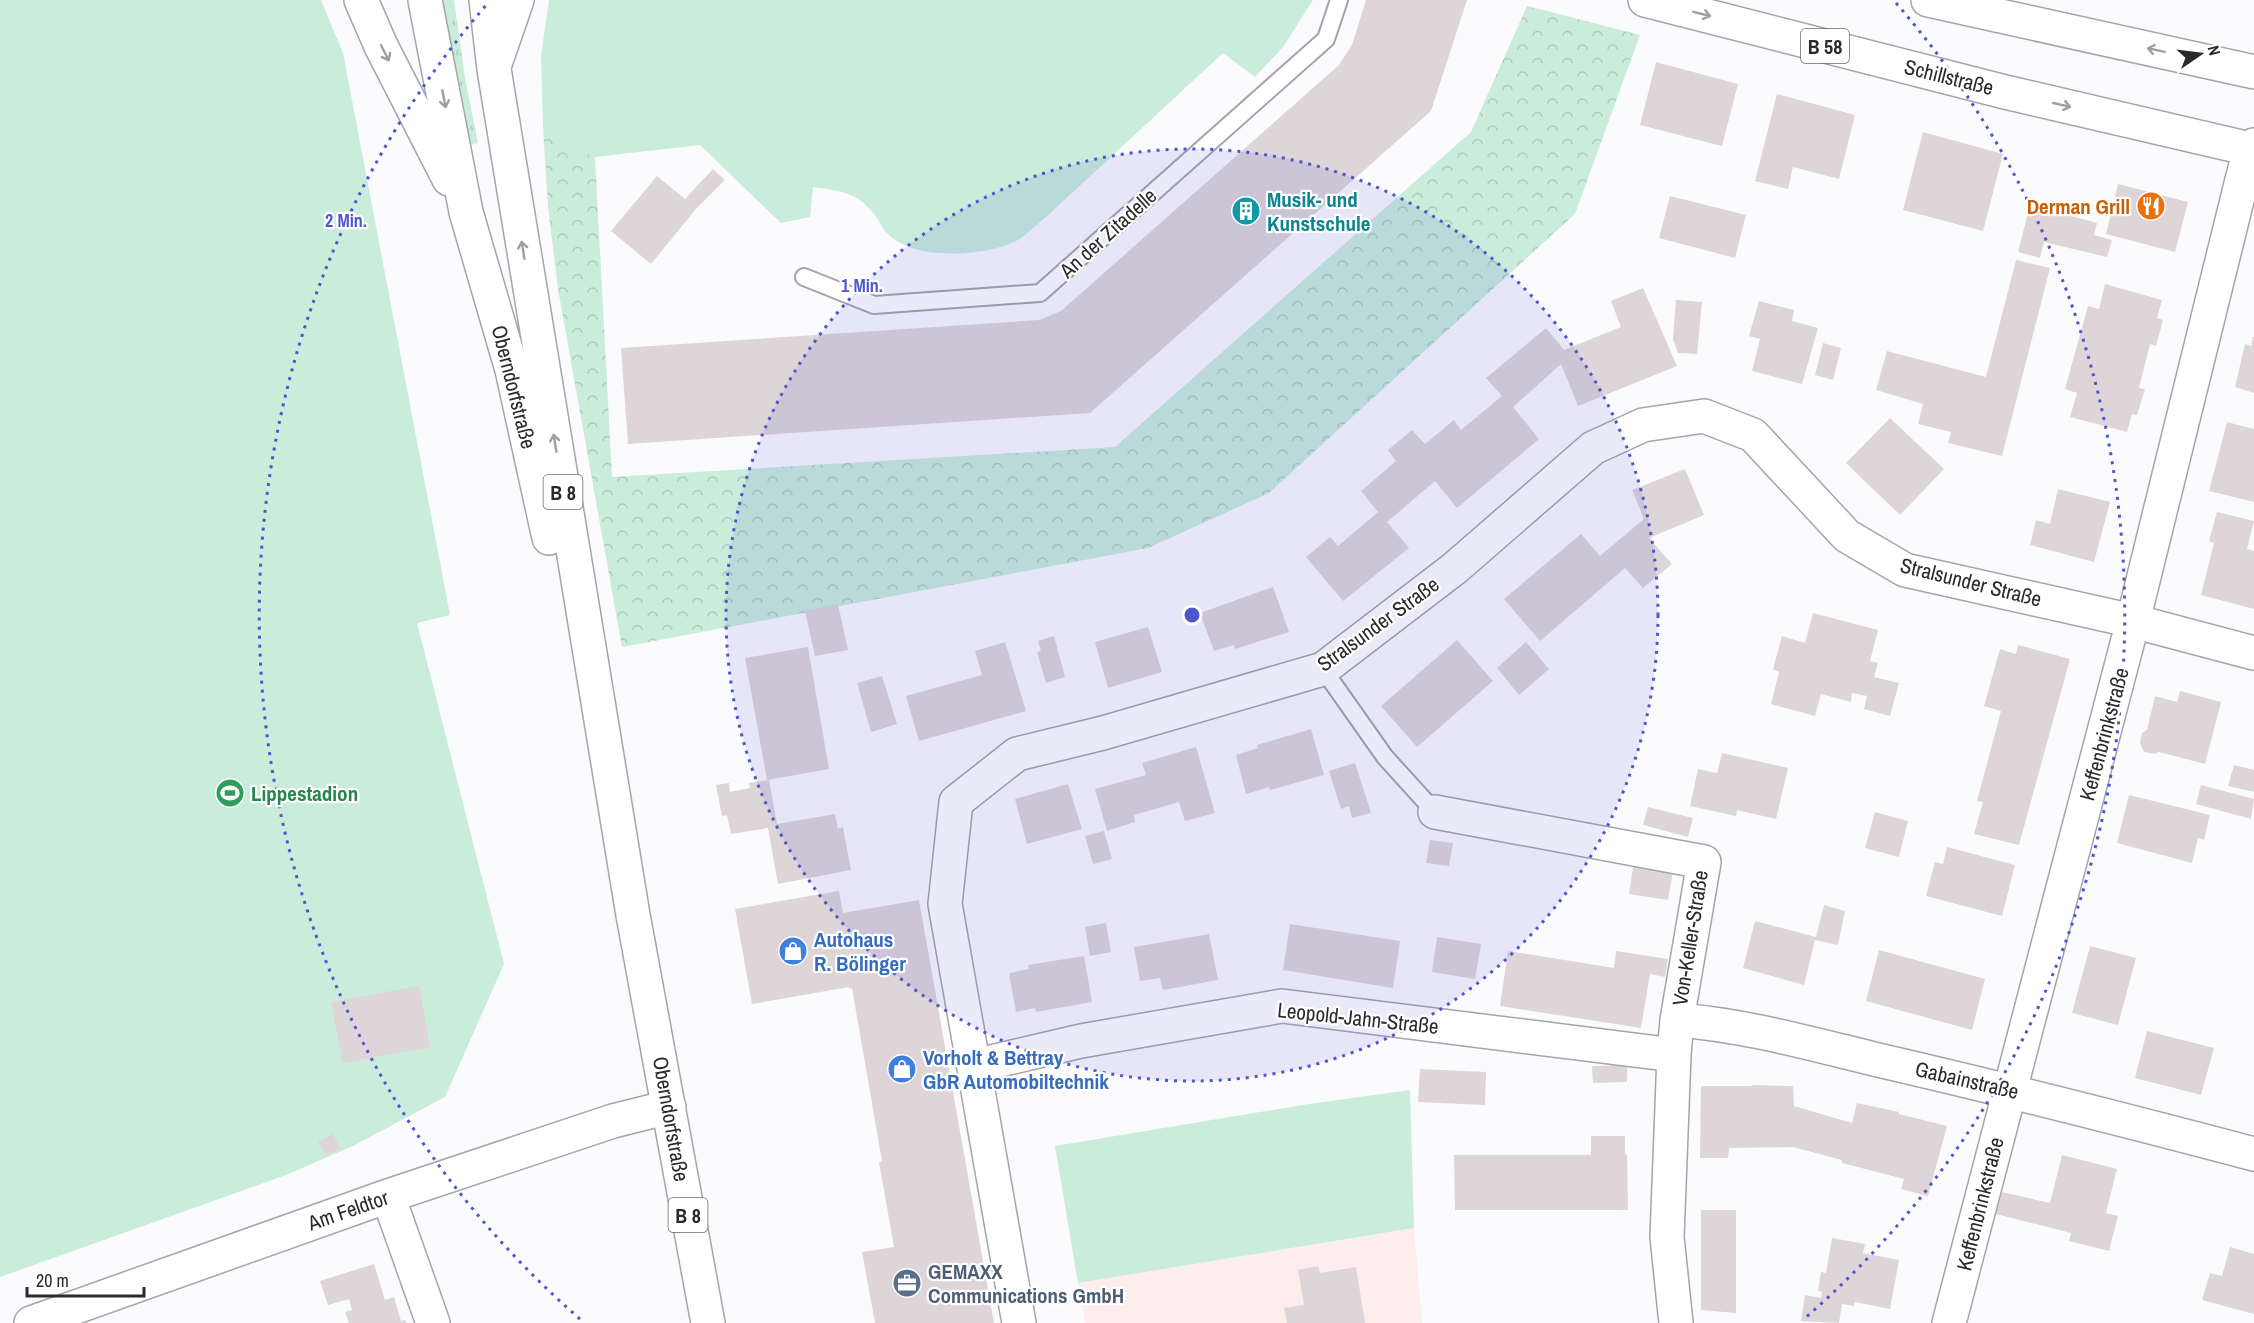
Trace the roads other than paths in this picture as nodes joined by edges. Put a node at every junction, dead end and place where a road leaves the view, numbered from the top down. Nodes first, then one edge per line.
1 (361, 0) edge
2 (425, 0) edge
3 (486, 0) edge
4 (517, 0) edge
5 (1339, 0) edge
6 (1645, 0) edge
7 (1928, 0) edge
8 (494, 69) junction
9 (2254, 72) edge
10 (2253, 148) edge
11 (466, 212) junction
12 (804, 277) dead end
13 (2133, 621) junction
14 (2254, 653) edge
15 (1323, 669) junction
16 (1435, 812) joint
17 (633, 915) junction
18 (1677, 1020) junction
19 (1674, 1055) junction
20 (974, 1065) junction
21 (2010, 1090) junction
22 (669, 1107) junction
23 (2254, 1154) edge
24 (388, 1196) junction
25 (31, 1323) edge
26 (433, 1323) edge
27 (708, 1323) edge
28 (1019, 1323) edge
29 (1676, 1323) edge
30 (1949, 1323) edge

1 -> 11 street, B 8
2 -> 11 street, Oberndorfstraße / B 8
3 - 8 street, Oberndorfstraße / B 8
4 - 8 street
5 - 12 lane, An der Zitadelle
6 -> 10 street, Schillstraße / B 58
9 -> 7 street
17 -> 8 street, Oberndorfstraße / B 8
10 - 13 street, Keffenbrinkstraße
11 - 17 street, Oberndorfstraße / B 8
13 - 14 street, Stralsunder Straße
13 - 15 street, Stralsunder Straße
13 - 21 street, Keffenbrinkstraße
15 - 16 lane, Von-Keller-Straße
15 - 20 street, Stralsunder Straße
16 - 18 street, Von-Keller-Straße
17 - 22 street, Oberndorfstraße / B 8
18 - 19 street, Von-Keller-Straße
18 - 21 street, Gabainstraße
19 - 20 street, Leopold-Jahn-Straße
19 - 29 street, Von-Keller-Straße
20 - 28 street, Stralsunder Straße
21 - 23 street, Gabainstraße
21 - 30 street, Keffenbrinkstraße
22 - 24 street, Am Feldtor
22 - 27 street, Oberndorfstraße / B 8
24 - 25 street, Am Feldtor
24 - 26 street

